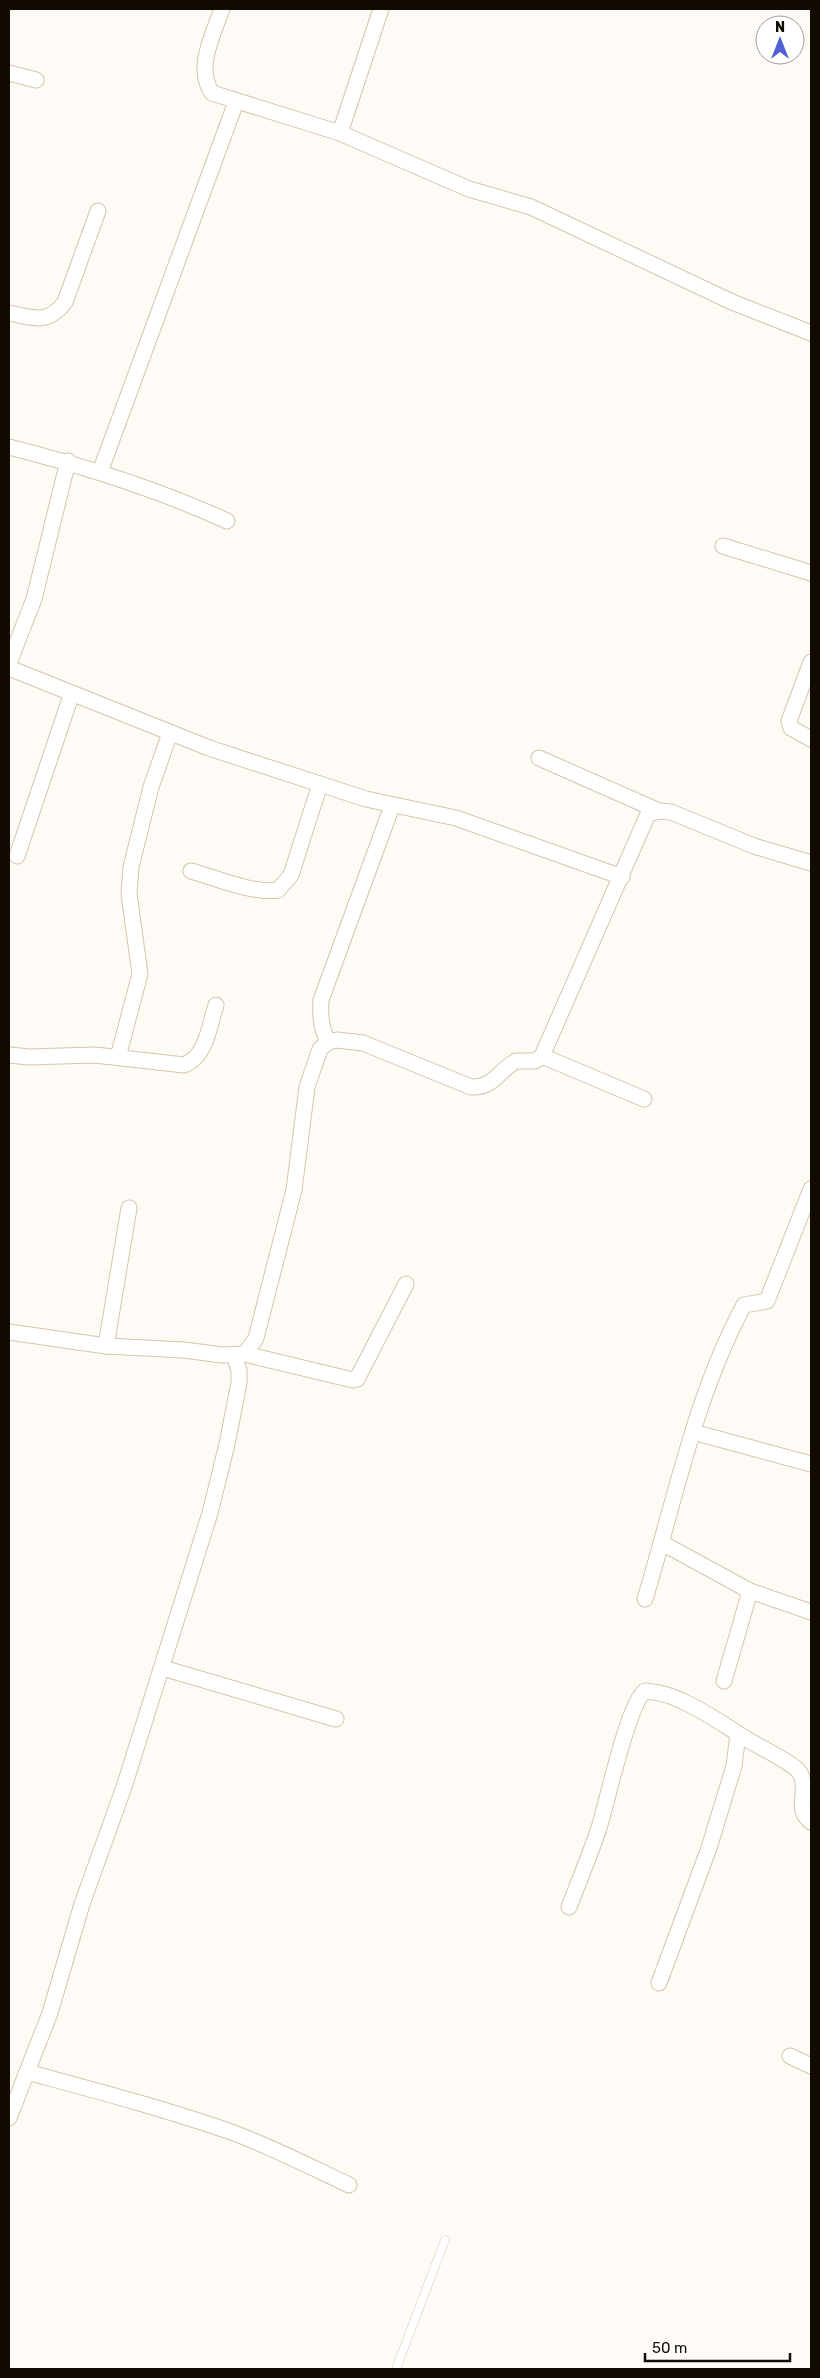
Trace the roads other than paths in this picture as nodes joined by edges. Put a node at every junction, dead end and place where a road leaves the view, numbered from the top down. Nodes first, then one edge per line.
1 (222, 9) edge
2 (381, 9) edge
3 (9, 72) edge
4 (36, 80) dead end
5 (236, 102) junction
6 (340, 133) junction
7 (98, 211) dead end
8 (9, 313) edge
9 (811, 334) edge
10 (9, 447) edge
11 (68, 461) junction
12 (100, 472) junction
13 (228, 521) dead end
14 (723, 546) dead end
15 (811, 574) edge
16 (811, 662) edge
17 (9, 663) edge
18 (9, 668) edge
19 (72, 693) junction
20 (170, 733) junction
21 (811, 739) edge
22 (539, 758) dead end
23 (320, 784) junction
24 (392, 806) junction
25 (660, 811) junction
26 (17, 856) dead end
27 (811, 863) edge
28 (191, 871) dead end
29 (622, 877) junction
30 (216, 1005) dead end
31 (328, 1042) junction
32 (9, 1055) edge
33 (542, 1056) junction
34 (118, 1057) junction
35 (644, 1099) dead end
36 (811, 1189) edge
37 (128, 1208) dead end
38 (406, 1284) dead end
39 (9, 1332) edge
40 (106, 1346) junction
41 (240, 1354) junction
42 (692, 1432) junction
43 (811, 1464) edge
44 (662, 1543) junction
45 (750, 1591) junction
46 (645, 1599) dead end
47 (811, 1612) edge
48 (163, 1668) junction
49 (724, 1681) dead end
50 (336, 1719) dead end
51 (738, 1734) junction
52 (811, 1822) edge
53 (570, 1907) dead end
54 (659, 1983) dead end
55 (790, 2056) dead end
56 (811, 2066) edge
57 (27, 2072) junction
58 (9, 2118) edge
59 (348, 2184) dead end
60 (445, 2240) dead end
61 (396, 2369) edge

1 - 5 street
2 - 6 street
3 - 4 street
5 - 6 street
5 - 12 street
6 - 9 street
7 - 8 street
10 - 11 street
11 - 12 street
11 - 17 street
12 - 13 street
14 - 15 street
16 - 21 street
18 - 19 street
19 - 20 street
19 - 26 street
20 - 23 street
20 - 34 street
22 - 25 street
23 - 24 street
23 - 28 street
24 - 29 street
24 - 31 street
25 - 27 street
25 - 29 street
29 - 33 street
30 - 34 street
31 - 33 street
31 - 41 street
32 - 34 street
33 - 35 street
36 - 42 street
37 - 40 street
38 - 41 street
39 - 40 street
40 - 41 street
41 - 48 street
42 - 43 street
42 - 44 street
44 - 45 street
44 - 46 street
45 - 47 street
45 - 49 street
48 - 50 street
48 - 57 street
51 - 52 street
51 - 53 street
51 - 54 street
55 - 56 street
57 - 58 street
57 - 59 street
60 - 61 lane

